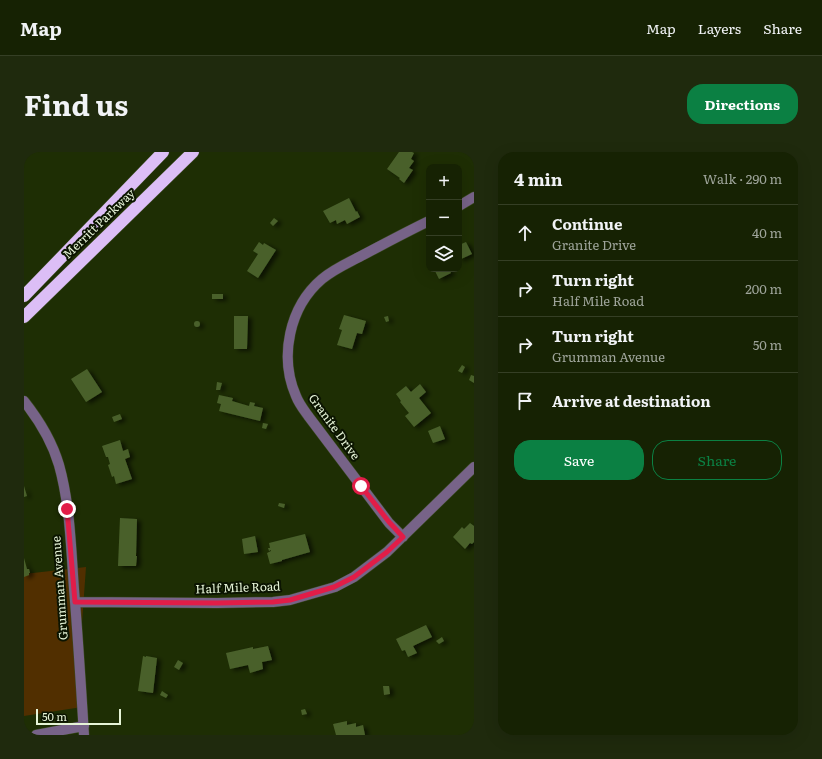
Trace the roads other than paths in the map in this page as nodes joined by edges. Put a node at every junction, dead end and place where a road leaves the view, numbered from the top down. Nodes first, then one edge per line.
1 (163, 152) edge
2 (193, 152) edge
3 (474, 197) edge
4 (462, 204) edge
5 (426, 223) edge
6 (24, 296) edge
7 (24, 317) edge
8 (24, 401) edge
9 (474, 467) edge
10 (403, 537) junction
11 (75, 602) junction
12 (84, 730) edge
13 (36, 735) edge

1 - 6 highway, Merritt Parkway
2 - 7 highway, Merritt Parkway
3 - 4 street
5 - 10 street, Granite Drive
8 - 11 street, Grumman Avenue
9 - 10 street, Half Mile Road
10 - 11 street, Half Mile Road
11 - 12 street, Grumman Avenue
12 - 13 street

